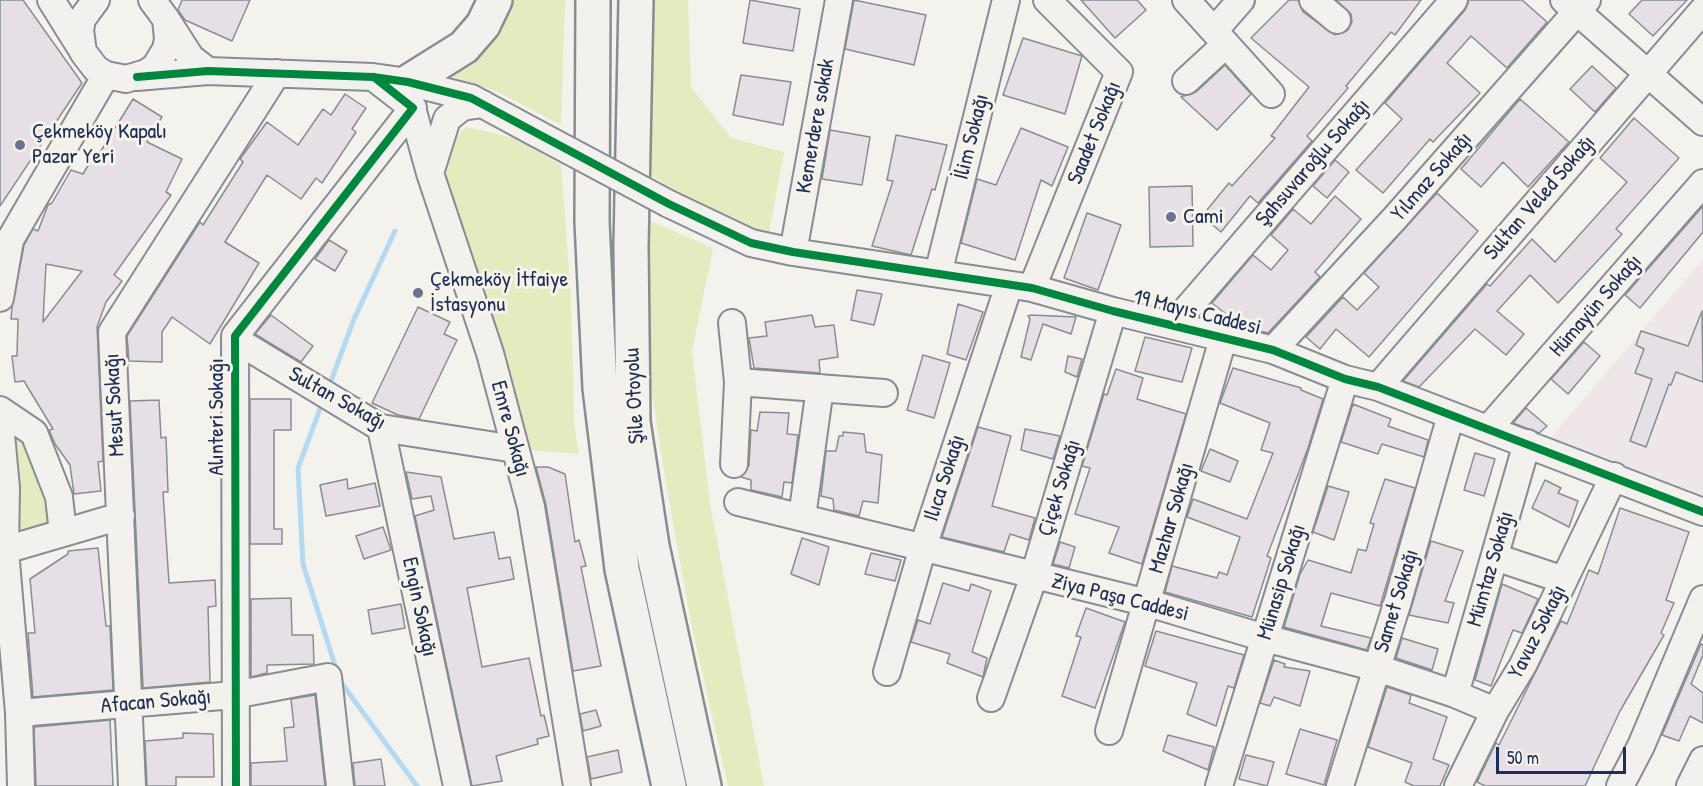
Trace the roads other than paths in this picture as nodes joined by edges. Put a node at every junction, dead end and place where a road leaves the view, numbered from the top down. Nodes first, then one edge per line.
1 (51, 0) edge
2 (96, 0) edge
3 (495, 0) edge
4 (593, 0) edge
5 (636, 0) edge
6 (838, 0) edge
7 (1006, 0) edge
8 (1047, 0) edge
9 (1186, 0) edge
10 (1241, 0) edge
11 (1313, 0) edge
12 (1454, 0) edge
13 (1576, 4) edge
14 (159, 9) edge
15 (1703, 10) edge
16 (1337, 20) dead end
17 (1220, 37) junction
18 (83, 52) junction
19 (208, 71) junction
20 (277, 73) junction
21 (1647, 73) junction
22 (106, 75) junction
23 (136, 77) junction
24 (1186, 81) dead end
25 (1271, 94) dead end
26 (410, 95) junction
27 (483, 105) junction
28 (1703, 122) edge
29 (430, 173) junction
30 (1703, 183) edge
31 (793, 252) junction
32 (938, 274) junction
33 (1021, 286) junction
34 (0, 298) edge
35 (1113, 311) junction
36 (732, 323) dead end
37 (1173, 325) junction
38 (1223, 339) junction
39 (236, 340) junction
40 (1273, 350) junction
41 (1346, 379) junction
42 (738, 382) junction
43 (1378, 387) junction
44 (820, 388) junction
45 (884, 393) dead end
46 (0, 410) edge
47 (1451, 415) junction
48 (0, 424) edge
49 (381, 428) junction
50 (1488, 429) junction
51 (1527, 443) junction
52 (515, 449) junction
53 (734, 464) dead end
54 (1614, 476) junction
55 (738, 502) dead end
56 (1703, 512) edge
57 (121, 516) junction
58 (802, 517) junction
59 (63, 533) junction
60 (922, 547) junction
61 (2, 553) edge
62 (1495, 557) junction
63 (1034, 576) junction
64 (1564, 580) junction
65 (1703, 599) edge
66 (1148, 603) junction
67 (1265, 638) junction
68 (1377, 668) junction
69 (887, 672) dead end
70 (1455, 694) junction
71 (234, 695) junction
72 (991, 698) dead end
73 (130, 705) junction
74 (1496, 711) junction
75 (19, 713) junction
76 (1110, 731) dead end
77 (1703, 760) edge
78 (1344, 784) edge
79 (21, 786) edge
80 (132, 786) edge
81 (236, 786) edge
82 (340, 786) edge
83 (457, 786) edge
84 (577, 786) edge
85 (669, 786) edge
86 (704, 786) edge
87 (1219, 786) edge
88 (1458, 786) edge
89 (1620, 786) edge
90 (1690, 786) edge

1 - 18 street
2 - 18 street
3 - 26 highway
4 - 85 highway, Şile Otoyolu
5 - 86 highway, Şile Otoyolu
6 - 31 street, Kemerdere sokak
7 - 32 street, İlim Sokağı
8 - 33 street, Saadet Sokağı
9 - 17 street
10 - 17 street
11 - 16 street
12 - 37 street, Şahsuvaroğlu Sokağı
13 - 21 street
13 - 40 street, Yılmaz Sokağı
14 - 19 street
14 - 23 street
15 - 21 street, Sultan Veled Sokağı
17 - 24 street
17 - 25 street
18 - 22 street
19 - 20 street, 19 Mayıs Caddesi
19 - 23 street, 19 Mayıs Caddesi
20 - 26 street, 19 Mayıs Caddesi
20 - 57 street, Mesut Sokağı
21 - 28 street
21 - 43 street, Sultan Veled Sokağı
22 - 23 street, 19 Mayıs Caddesi
22 - 34 street
26 - 27 street, 19 Mayıs Caddesi
26 - 29 street, Emre Sokağı
26 - 39 street, Alınteri Sokağı
27 - 29 street
27 - 31 street, 19 Mayıs Caddesi, bridge
29 - 52 street, Emre Sokağı
30 - 50 street, Hümayün Sokağı
31 - 32 street, 19 Mayıs Caddesi
32 - 33 street, 19 Mayıs Caddesi
33 - 35 street, 19 Mayıs Caddesi
33 - 60 street, Ilıca Sokağı
35 - 37 street, 19 Mayıs Caddesi
35 - 63 street, Çiçek Sokağı
36 - 42 street
37 - 38 street, 19 Mayıs Caddesi
38 - 40 street, 19 Mayıs Caddesi
38 - 66 street, Mazhar Sokağı
39 - 49 street, Sultan Sokağı
39 - 71 street, Alınteri Sokağı
40 - 41 street, 19 Mayıs Caddesi
41 - 43 street, 19 Mayıs Caddesi
41 - 67 street, Münasip Sokağı
42 - 44 street
42 - 53 street
43 - 47 street, 19 Mayıs Caddesi
44 - 45 street
44 - 58 street
46 - 59 street
47 - 50 street, 19 Mayıs Caddesi
47 - 68 street, Samet Sokağı
48 - 61 street
49 - 52 street, Sultan Sokağı
49 - 83 street, Engin Sokağı
50 - 51 street, 19 Mayıs Caddesi
51 - 54 street, 19 Mayıs Caddesi
51 - 62 street, Mümtaz Sokağı
52 - 84 street, Emre Sokağı
54 - 56 street, 19 Mayıs Caddesi
54 - 64 street, Yavuz Sokağı
55 - 58 street, Ziya Paşa Caddesi
57 - 59 street
57 - 73 street, Mesut Sokağı
58 - 60 street, Ziya Paşa Caddesi
59 - 61 street
60 - 63 street, Ziya Paşa Caddesi
60 - 69 street, Ilıca Sokağı
61 - 75 street
62 - 64 street
62 - 70 street, Mümtaz Sokağı
63 - 66 street, Ziya Paşa Caddesi
63 - 72 street, Çiçek Sokağı
64 - 74 street, Yavuz Sokağı
65 - 89 street
66 - 67 street, Ziya Paşa Caddesi
66 - 76 street, Mazhar Sokağı
67 - 68 street, Ziya Paşa Caddesi
67 - 87 street, Münasip Sokağı
68 - 70 street, Ziya Paşa Caddesi
68 - 78 street, Samet Sokağı
70 - 74 street, Ziya Paşa Caddesi
71 - 73 street, Afacan Sokağı
71 - 81 street, Alınteri Sokağı
71 - 82 street, Afacan Sokağı
73 - 75 street, Afacan Sokağı
73 - 80 street, Mesut Sokağı
74 - 88 street, Yavuz Sokağı
75 - 79 street
77 - 90 street

